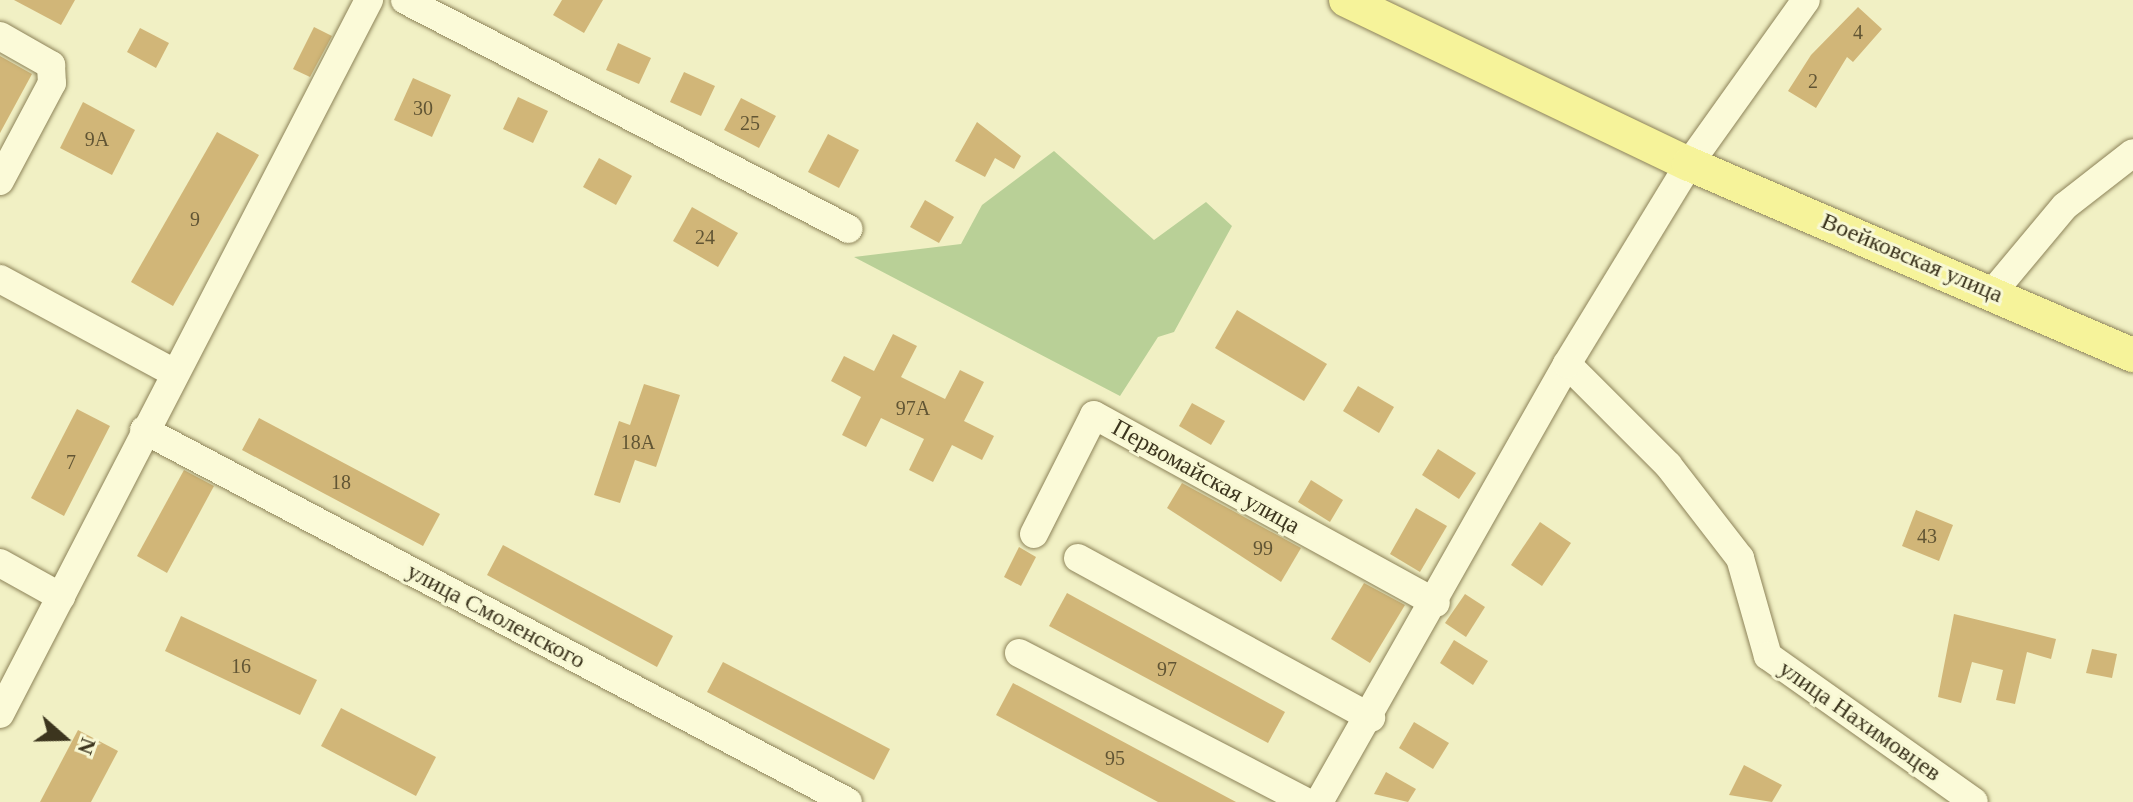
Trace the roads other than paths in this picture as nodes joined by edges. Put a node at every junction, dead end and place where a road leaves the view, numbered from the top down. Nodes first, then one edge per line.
1 (369, 0) edge
2 (405, 0) edge
3 (1346, 0) edge
4 (1806, 0) edge
5 (0, 36) edge
6 (2133, 153) edge
7 (1689, 164) junction
8 (0, 181) edge
9 (848, 229) dead end
10 (0, 279) edge
11 (1993, 292) junction
12 (2133, 355) edge
13 (1567, 364) junction
14 (173, 372) junction
15 (144, 430) junction
16 (1034, 534) dead end
17 (1078, 558) dead end
18 (0, 563) edge
19 (61, 597) junction
20 (1436, 603) junction
21 (1019, 653) dead end
22 (0, 714) edge
23 (1371, 718) junction
24 (848, 802) edge
25 (1307, 802) edge
26 (1319, 802) edge
27 (1974, 802) edge

1 - 14 street
2 - 9 street
3 - 7 main road, Воейковская улица
4 - 7 street
5 - 8 street
6 - 11 street
7 - 11 main road, Воейковская улица
7 - 13 street
10 - 14 street
11 - 12 main road, Воейковская улица
13 - 20 street
13 - 27 street, улица Нахимовцев
14 - 15 street
15 - 19 street
15 - 24 street, улица Смоленского
16 - 20 street, Первомайская улица
17 - 23 street
18 - 19 street
19 - 22 street
20 - 23 street
21 - 25 street
23 - 26 street

